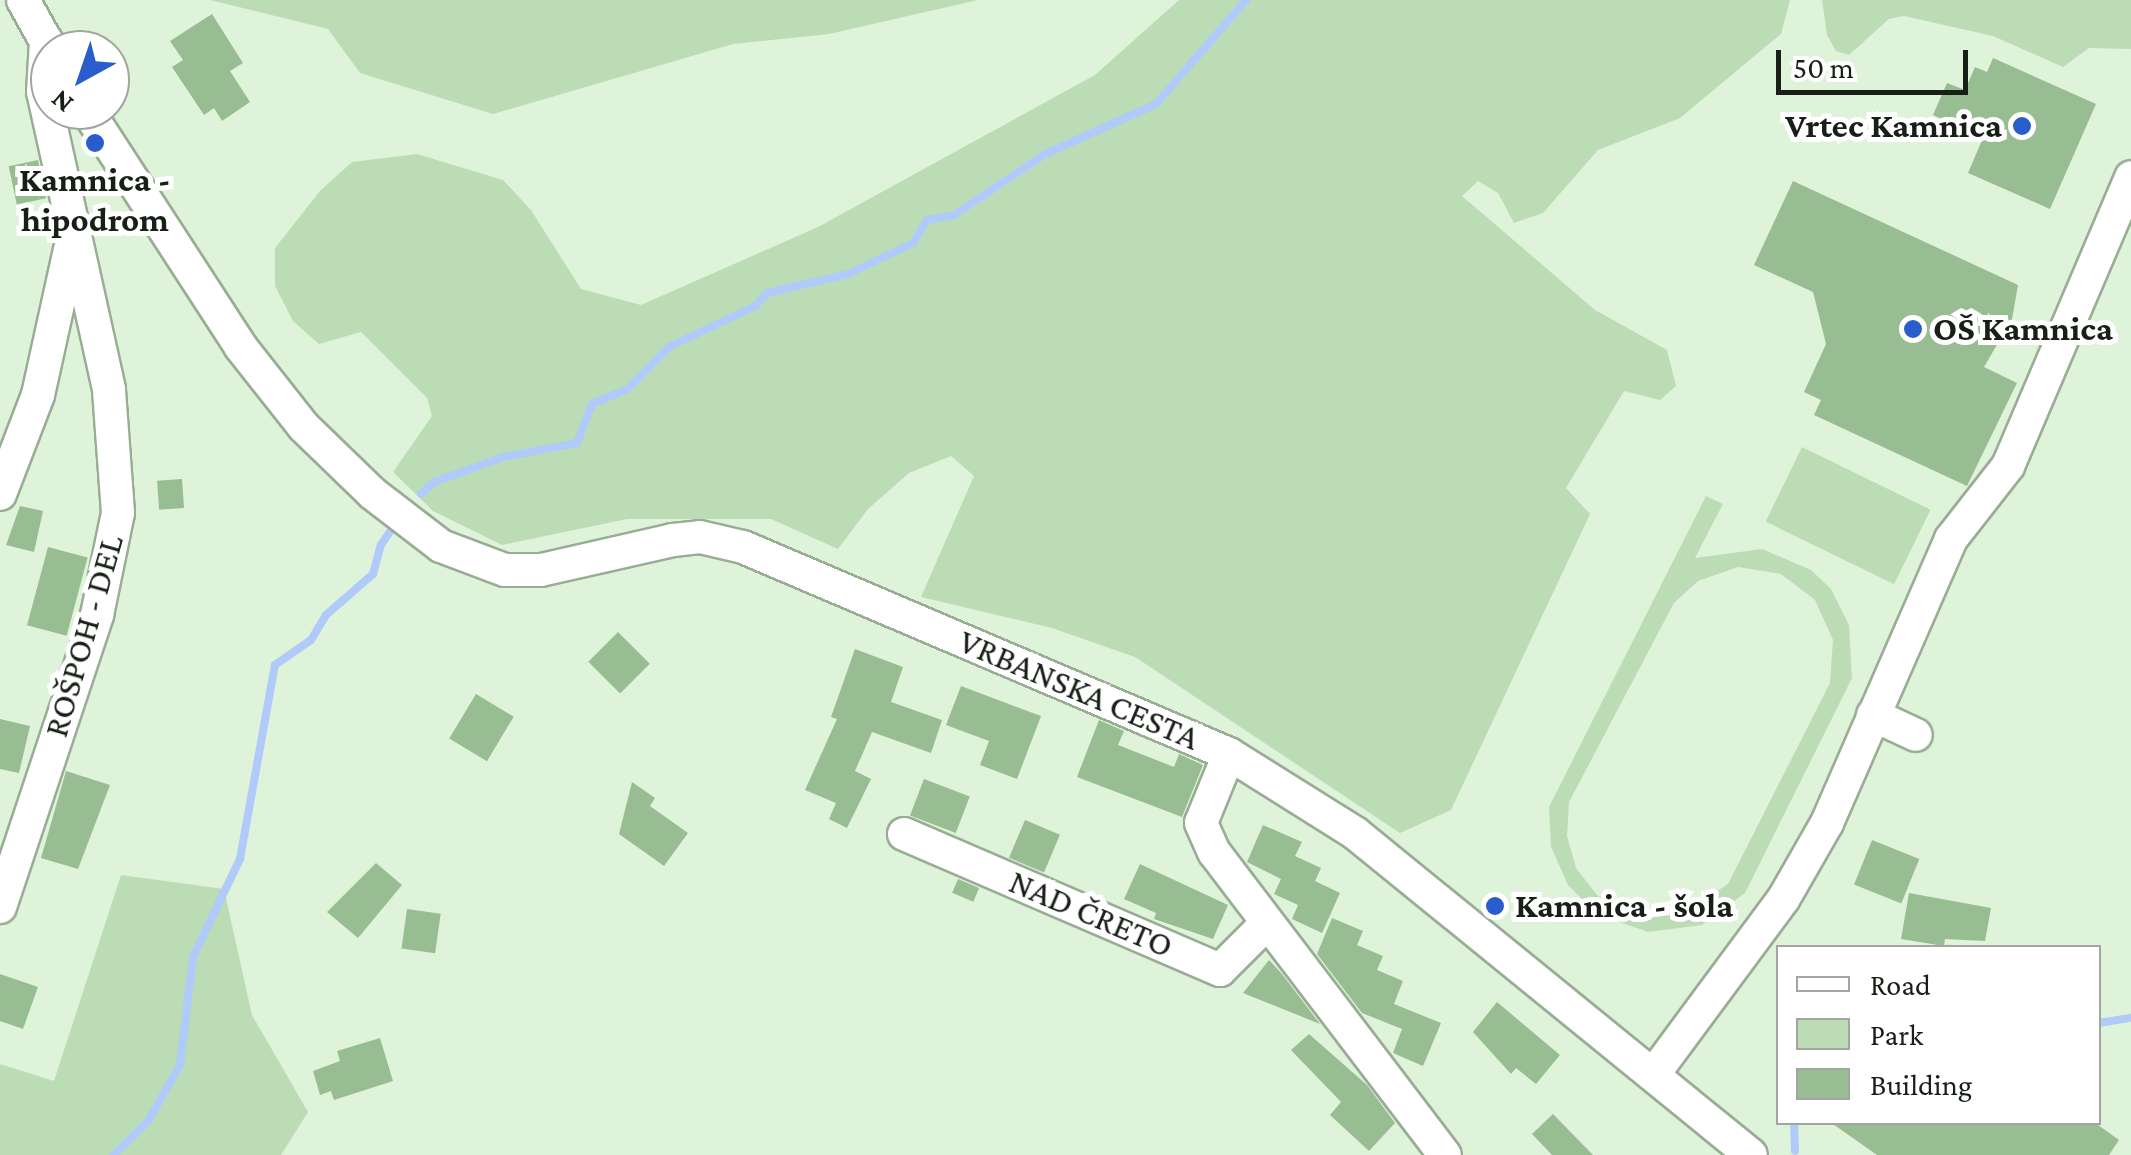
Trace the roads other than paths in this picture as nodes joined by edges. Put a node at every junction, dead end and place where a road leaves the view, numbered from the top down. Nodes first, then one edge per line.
1 (23, 0) edge
2 (40, 30) edge
3 (50, 130) edge
4 (100, 130) edge
5 (2131, 177) edge
6 (71, 242) junction
7 (0, 494) edge
8 (1872, 714) junction
9 (1916, 735) dead end
10 (1230, 754) junction
11 (904, 834) dead end
12 (0, 907) edge
13 (1264, 926) junction
14 (1653, 1076) junction
15 (1444, 1155) edge
16 (1751, 1155) edge

1 - 2 street
3 - 6 street, ROŠPOH - DEL
4 - 10 street, VRBANSKA CESTA
5 - 8 street
6 - 7 street, ROŠPOH - DEL
6 - 12 street, ROŠPOH - DEL
8 - 9 street
8 - 14 street
10 - 13 street
10 - 14 street, VRBANSKA CESTA
11 - 13 street, NAD ČRETO
13 - 15 street
14 - 16 street, VRBANSKA CESTA

